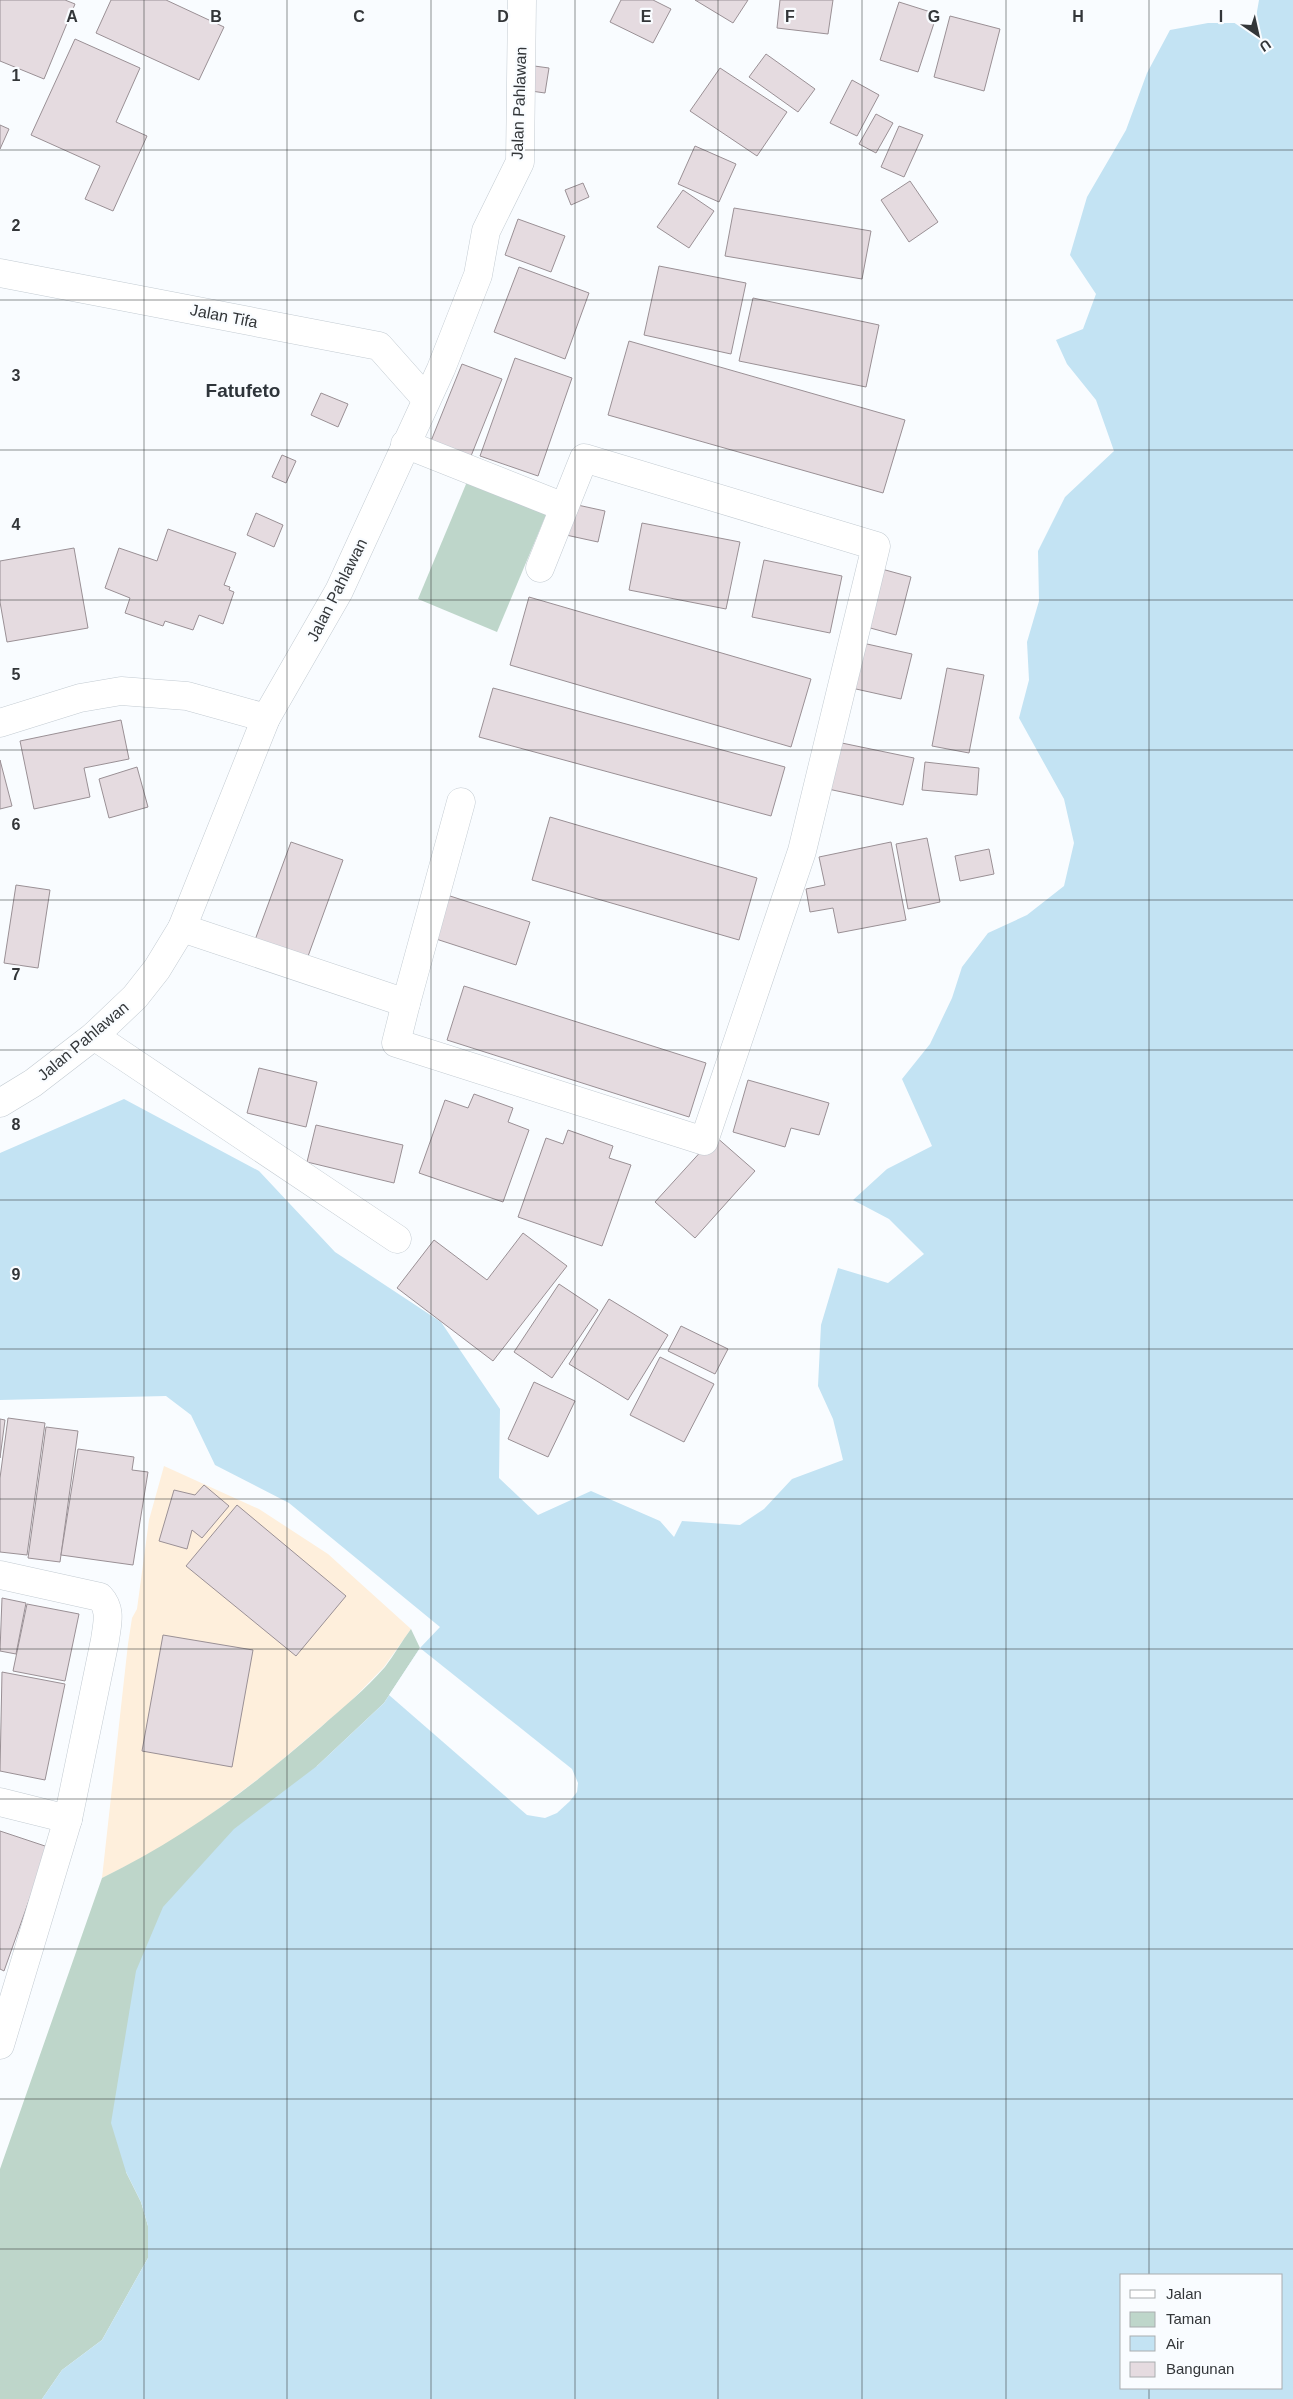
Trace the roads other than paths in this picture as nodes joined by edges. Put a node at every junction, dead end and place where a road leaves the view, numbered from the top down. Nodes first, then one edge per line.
1 (522, 0) edge
2 (0, 273) edge
3 (426, 399) junction
4 (405, 444) junction
5 (564, 507) junction
6 (540, 568) dead end
7 (266, 718) junction
8 (0, 722) edge
9 (461, 802) dead end
10 (182, 928) junction
11 (406, 1003) junction
12 (94, 1036) junction
13 (0, 1103) edge
14 (397, 1240) dead end
15 (0, 1575) edge
16 (0, 1802) edge
17 (68, 1819) junction
18 (0, 2045) edge

1 - 3 main road, Jalan Pahlawan
2 - 3 main road, Jalan Tifa
3 - 4 main road, Jalan Pahlawan
4 - 5 main road
4 - 7 main road, Jalan Pahlawan
5 - 6 main road
5 - 11 main road
7 - 8 main road
7 - 10 main road, Jalan Pahlawan
9 - 11 main road
10 - 11 main road
10 - 12 main road, Jalan Pahlawan
12 - 13 main road, Jalan Pahlawan
12 - 14 main road
15 - 17 main road
16 - 17 main road
17 - 18 main road

